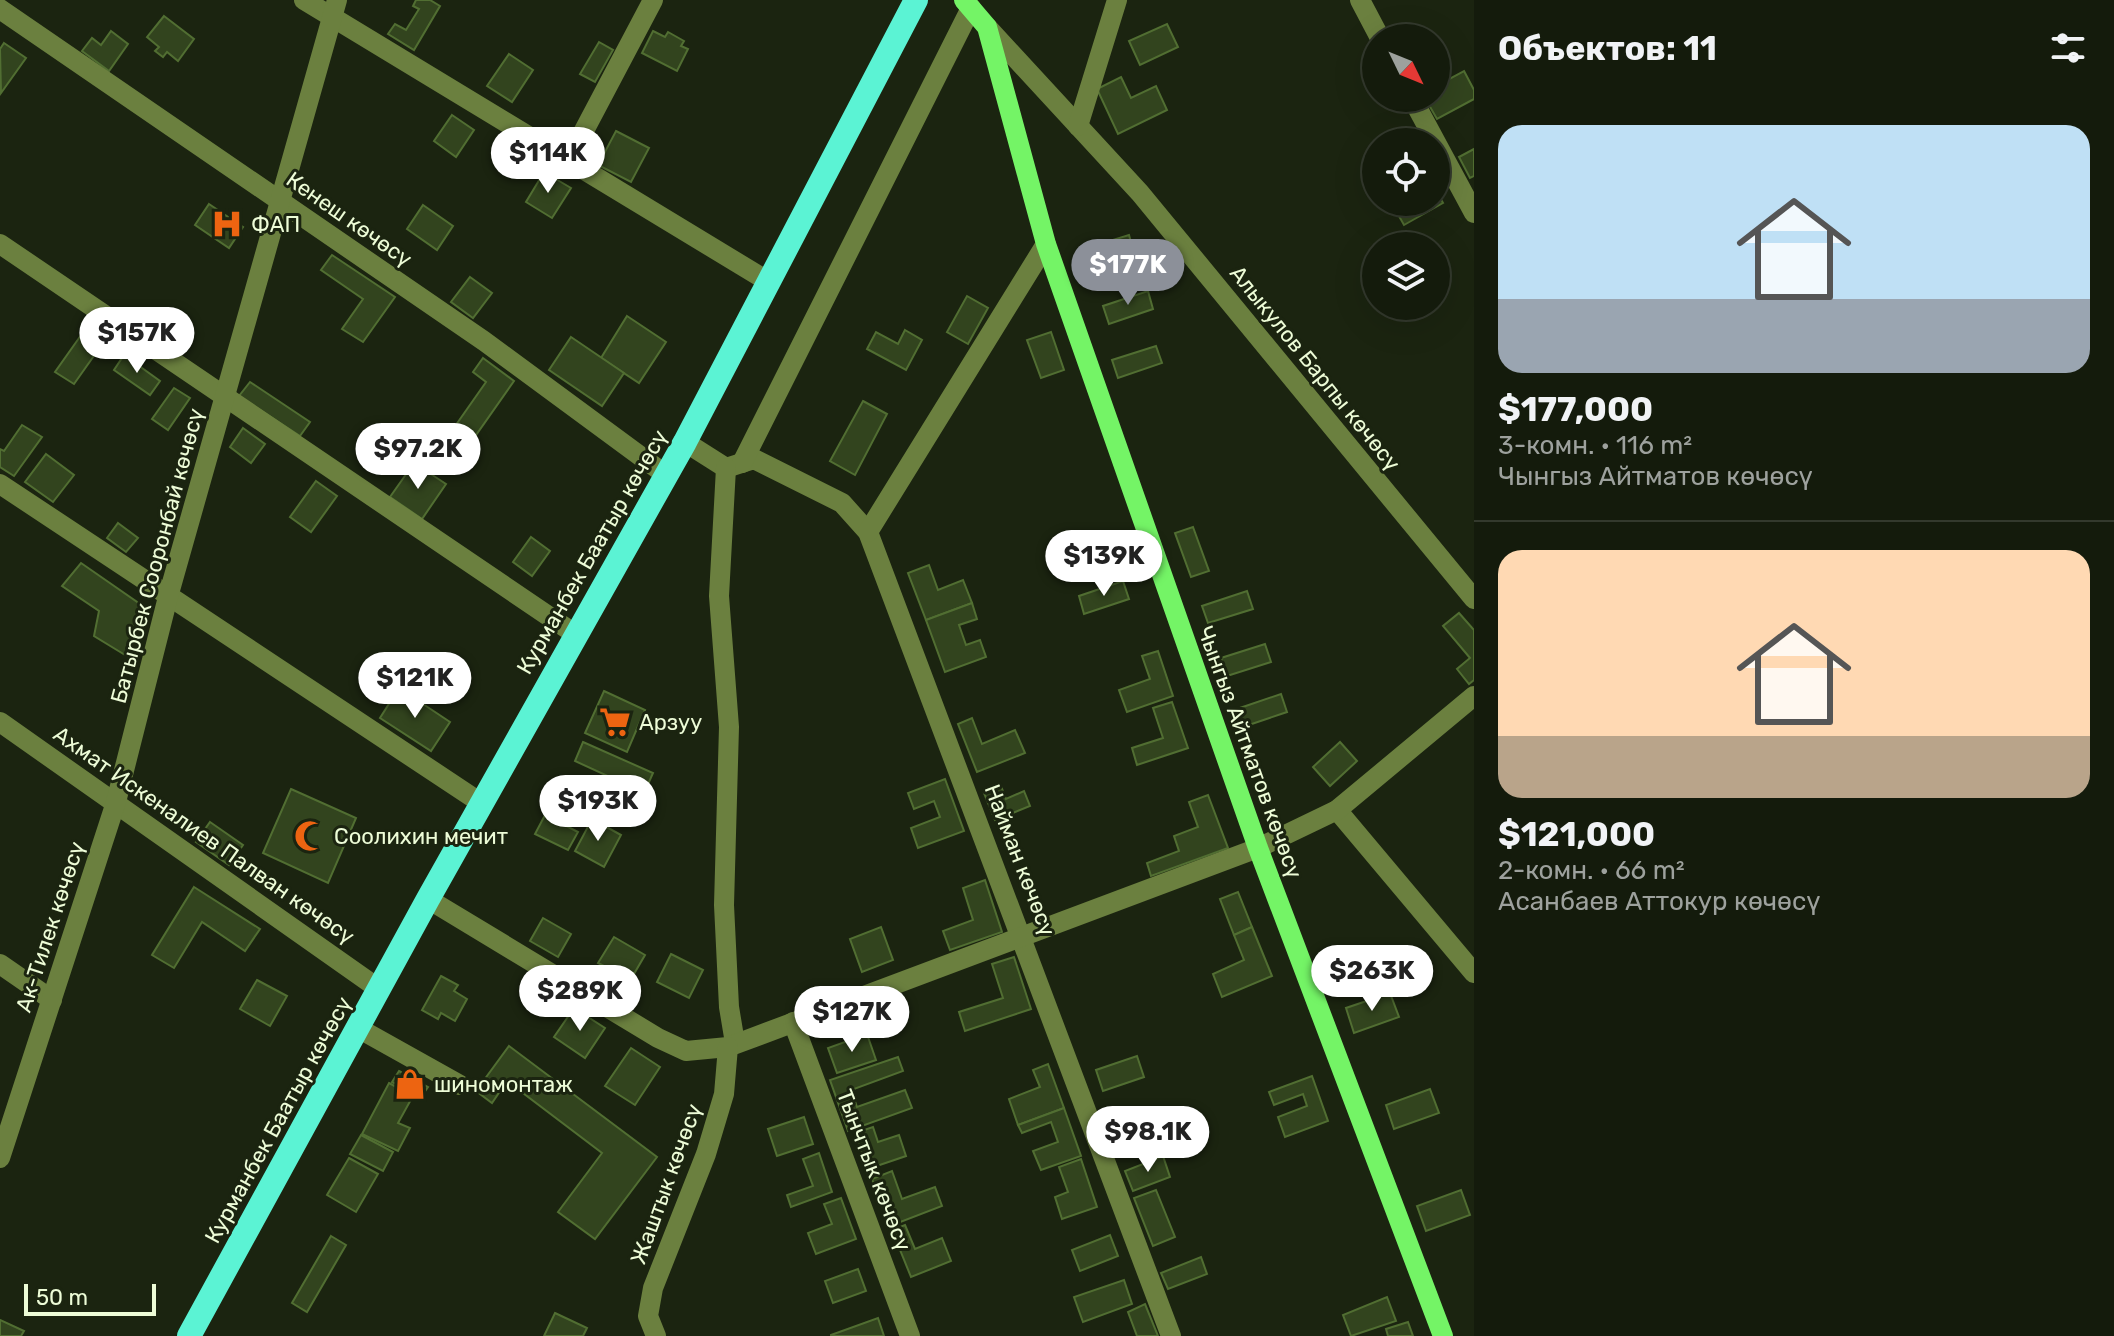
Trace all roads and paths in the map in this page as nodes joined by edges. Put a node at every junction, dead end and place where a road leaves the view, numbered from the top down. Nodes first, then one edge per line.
1 (304, 0) edge
2 (916, 0) edge
3 (1117, 0) edge
4 (1360, 0) edge
5 (649, 1) edge
6 (968, 4) edge
7 (0, 9) edge
8 (335, 9) edge
9 (1373, 24) edge
10 (987, 27) junction
11 (1420, 112) edge
12 (1078, 126) junction
13 (568, 161) junction
14 (281, 200) junction
15 (1474, 213) edge
16 (0, 244) edge
17 (1046, 244) junction
18 (769, 282) junction
19 (225, 396) junction
20 (685, 442) junction
21 (741, 463) junction
22 (666, 475) junction
23 (0, 484) edge
24 (868, 532) junction
25 (168, 597) junction
26 (1474, 599) edge
27 (575, 634) junction
28 (1474, 696) edge
29 (0, 722) edge
30 (116, 802) junction
31 (481, 803) junction
32 (1337, 810) junction
33 (1258, 848) junction
34 (428, 899) junction
35 (1022, 934) junction
36 (0, 964) edge
37 (1474, 973) edge
38 (379, 989) junction
39 (52, 1000) junction
40 (793, 1022) junction
41 (358, 1028) junction
42 (731, 1045) junction
43 (460, 1085) dead end
44 (0, 1158) edge
45 (189, 1336) edge
46 (656, 1336) edge
47 (910, 1336) edge
48 (1171, 1336) edge
49 (1443, 1336) edge

1 - 8 street
2 - 18 highway, Курманбек Баатыр көчөсү
3 - 12 street
4 - 9 street
5 - 13 street
6 - 10 main road, Чынгыз Айтматов көчөсү
6 - 21 street
7 - 14 street, Кенеш көчөсү
8 - 13 street
8 - 14 street, Батырбек Сооронбай көчөсү
10 - 12 street, Алыкулов Барпы көчөсү
10 - 17 main road, Чынгыз Айтматов көчөсү
11 - 15 street
12 - 26 street, Алыкулов Барпы көчөсү
13 - 18 street
14 - 19 street, Батырбек Сооронбай көчөсү
14 - 22 street, Кенеш көчөсү
16 - 19 street
17 - 24 street
17 - 33 main road, Чынгыз Айтматов көчөсү
18 - 20 highway, Курманбек Баатыр көчөсү
19 - 25 street, Батырбек Сооронбай көчөсү
19 - 27 street
20 - 21 street, Найман көчөсү
20 - 22 highway, Курманбек Баатыр көчөсү
21 - 24 street, Найман көчөсү
21 - 42 street, Жаштык көчөсү
22 - 27 highway, Курманбек Баатыр көчөсү
23 - 25 street
24 - 35 street, Найман көчөсү
25 - 30 street, Батырбек Сооронбай көчөсү
25 - 31 street
27 - 31 highway, Курманбек Баатыр көчөсү
28 - 32 street
29 - 30 street, Ахмат Искеналиев Палван көчөсү
30 - 38 street, Ахмат Искеналиев Палван көчөсү
30 - 39 street, Ак-Тилек көчөсү
31 - 34 highway, Курманбек Баатыр көчөсү
32 - 33 street
32 - 37 street
33 - 35 street
33 - 49 main road, Чынгыз Айтматов көчөсү
34 - 38 highway, Курманбек Баатыр көчөсү
34 - 42 street
35 - 40 street
35 - 48 street, Найман көчөсү
36 - 39 street
38 - 41 highway, Курманбек Баатыр көчөсү
39 - 44 street, Ак-Тилек көчөсү
40 - 42 street
40 - 47 street, Тынчтык көчөсү
41 - 43 street
41 - 45 highway, Курманбек Баатыр көчөсү
42 - 46 street, Жаштык көчөсү

